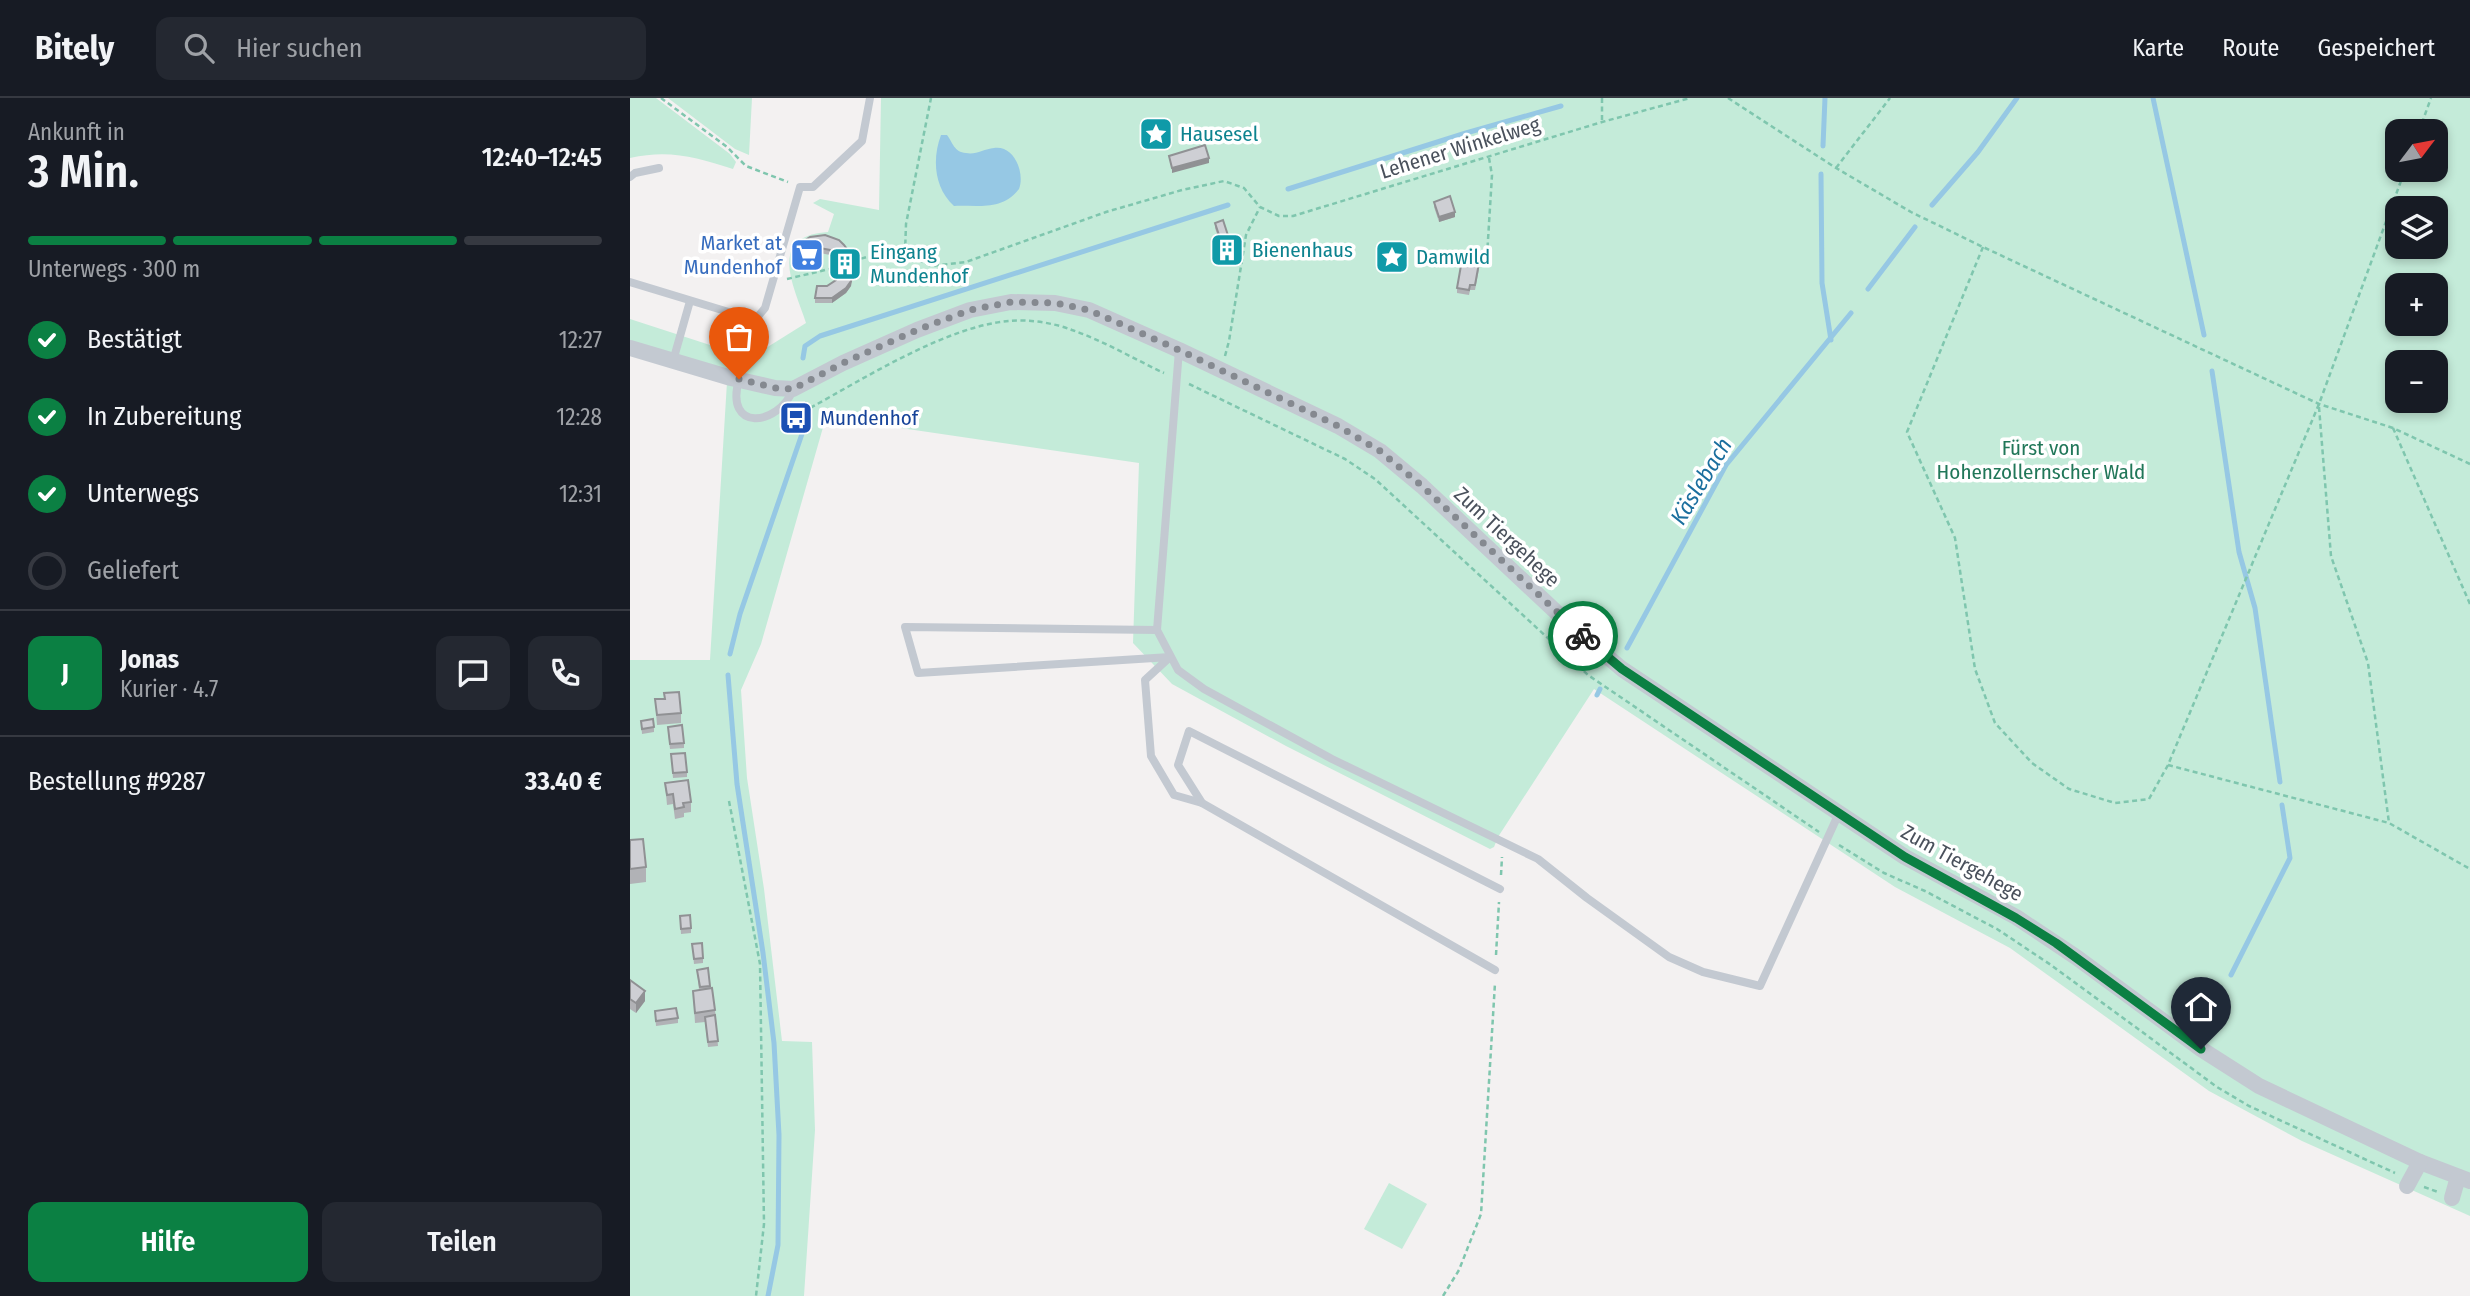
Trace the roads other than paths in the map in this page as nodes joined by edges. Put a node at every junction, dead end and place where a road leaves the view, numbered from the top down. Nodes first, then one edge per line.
1 (870, 98) edge
2 (659, 168) dead end
3 (630, 177) edge
4 (630, 282) edge
5 (690, 301) junction
6 (755, 320) junction
7 (630, 348) edge
8 (1179, 350) junction
9 (673, 361) junction
10 (735, 379) junction
11 (793, 389) junction
12 (1157, 630) junction
13 (1170, 657) junction
14 (1202, 803) junction
15 (1839, 813) junction
16 (1500, 889) road end
17 (1495, 970) road end
18 (2420, 1162) junction
19 (2464, 1179) edge
20 (2407, 1181) road end
21 (2448, 1196) road end

1 - 6 lane
2 - 3 lane
4 - 5 lane
5 - 6 lane
5 - 9 lane
6 - 10 lane
7 - 9 street
8 - 11 street, Zum Tiergehege
8 - 12 lane
8 - 15 street, Zum Tiergehege
9 - 10 street
10 - 11 street
10 - 11 lane
12 - 13 lane
12 - 13 lane
13 - 14 lane
13 - 15 lane
14 - 16 lane
14 - 17 lane
15 - 18 street, Zum Tiergehege
18 - 19 street, Zum Tiergehege
18 - 20 street
19 - 21 street

